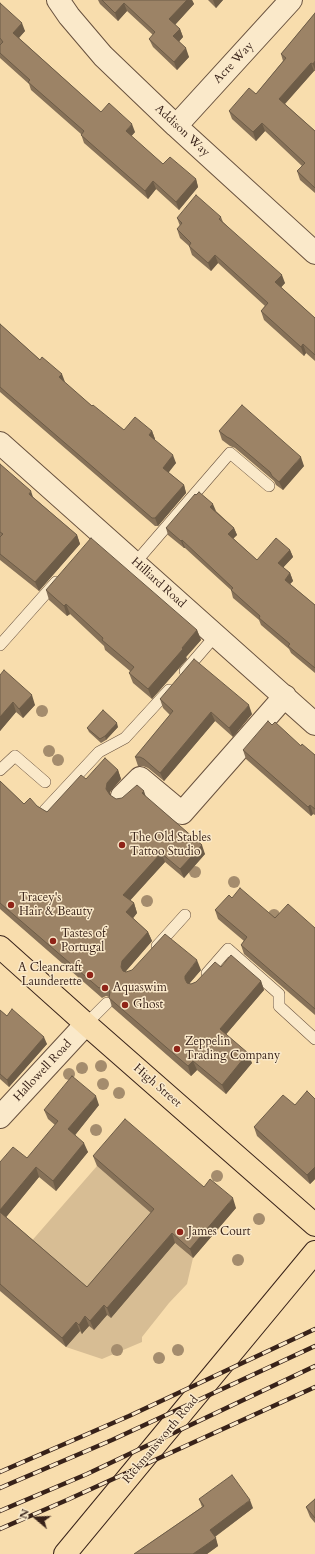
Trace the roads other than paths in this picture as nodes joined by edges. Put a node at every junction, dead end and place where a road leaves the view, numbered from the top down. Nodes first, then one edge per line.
1 (58, 0) edge
2 (292, 0) edge
3 (176, 126) junction
4 (315, 253) edge
5 (0, 443) edge
6 (269, 486) edge
7 (135, 563) junction
8 (63, 573) edge
9 (216, 635) junction
10 (0, 645) edge
11 (285, 696) junction
12 (315, 724) edge
13 (0, 770) edge
14 (45, 782) dead end
15 (122, 796) edge
16 (46, 810) edge
17 (185, 915) dead end
18 (0, 947) edge
19 (151, 953) edge
20 (200, 981) edge
21 (107, 1003) edge
22 (86, 1024) junction
23 (315, 1039) edge
24 (0, 1117) edge
25 (315, 1225) edge
26 (315, 1252) edge
27 (66, 1554) edge

1 - 3 street, Addison Way
2 - 3 street, Acre Way
3 - 4 street, Addison Way
5 - 7 street, Hilliard Road
6 - 7 lane
7 - 9 street, Hilliard Road
8 - 10 lane
9 - 11 street, Hilliard Road
9 - 16 lane
11 - 12 street, Hilliard Road
11 - 15 street
13 - 14 lane
17 - 19 lane
18 - 22 main road, High Street
20 - 23 lane
21 - 22 lane
22 - 24 street, Hallowell Road
22 - 25 main road, High Street
26 - 27 main road, Rickmansworth Road

